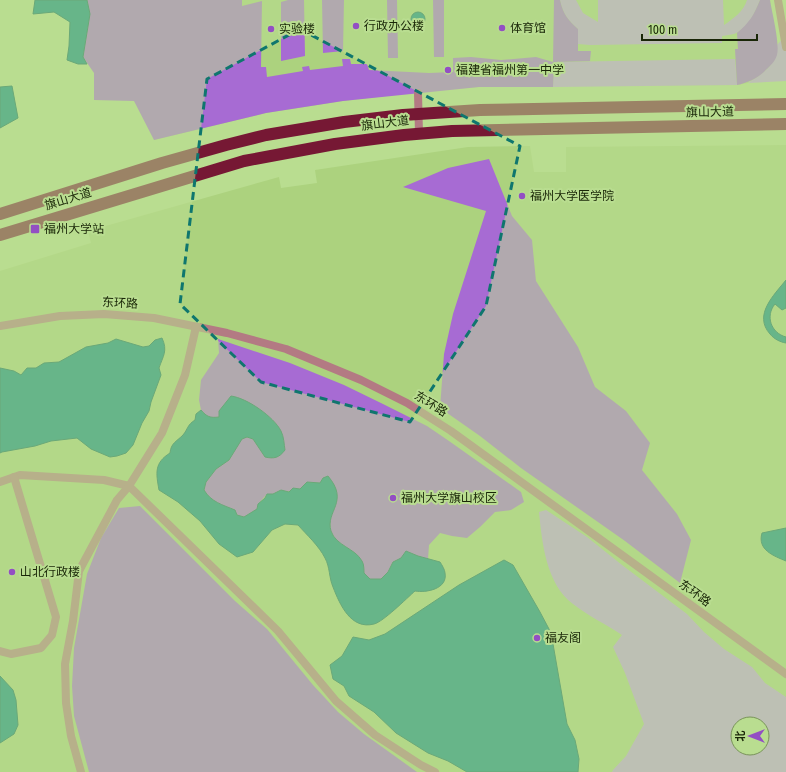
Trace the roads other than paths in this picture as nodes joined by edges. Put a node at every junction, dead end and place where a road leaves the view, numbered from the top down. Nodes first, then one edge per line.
1 (778, 0) edge
2 (784, 21) edge
3 (786, 47) edge
4 (418, 92) dead end
5 (786, 104) edge
6 (419, 114) junction
7 (786, 124) edge
8 (419, 134) junction
9 (0, 214) edge
10 (0, 235) edge
11 (0, 326) edge
12 (196, 327) junction
13 (14, 477) junction
14 (0, 482) edge
15 (129, 486) junction
16 (0, 651) edge
17 (786, 674) edge
18 (81, 772) edge
19 (435, 772) edge

1 - 2 street
2 - 3 street
4 - 6 street
5 - 6 highway, 旗山大道
6 - 8 street
6 - 9 highway, 旗山大道
7 - 8 highway, 旗山大道
8 - 10 highway, 旗山大道
11 - 12 street, 东环路
12 - 15 street
12 - 17 street, 东环路
13 - 14 street
13 - 15 street
13 - 16 street
15 - 18 street
15 - 19 street

